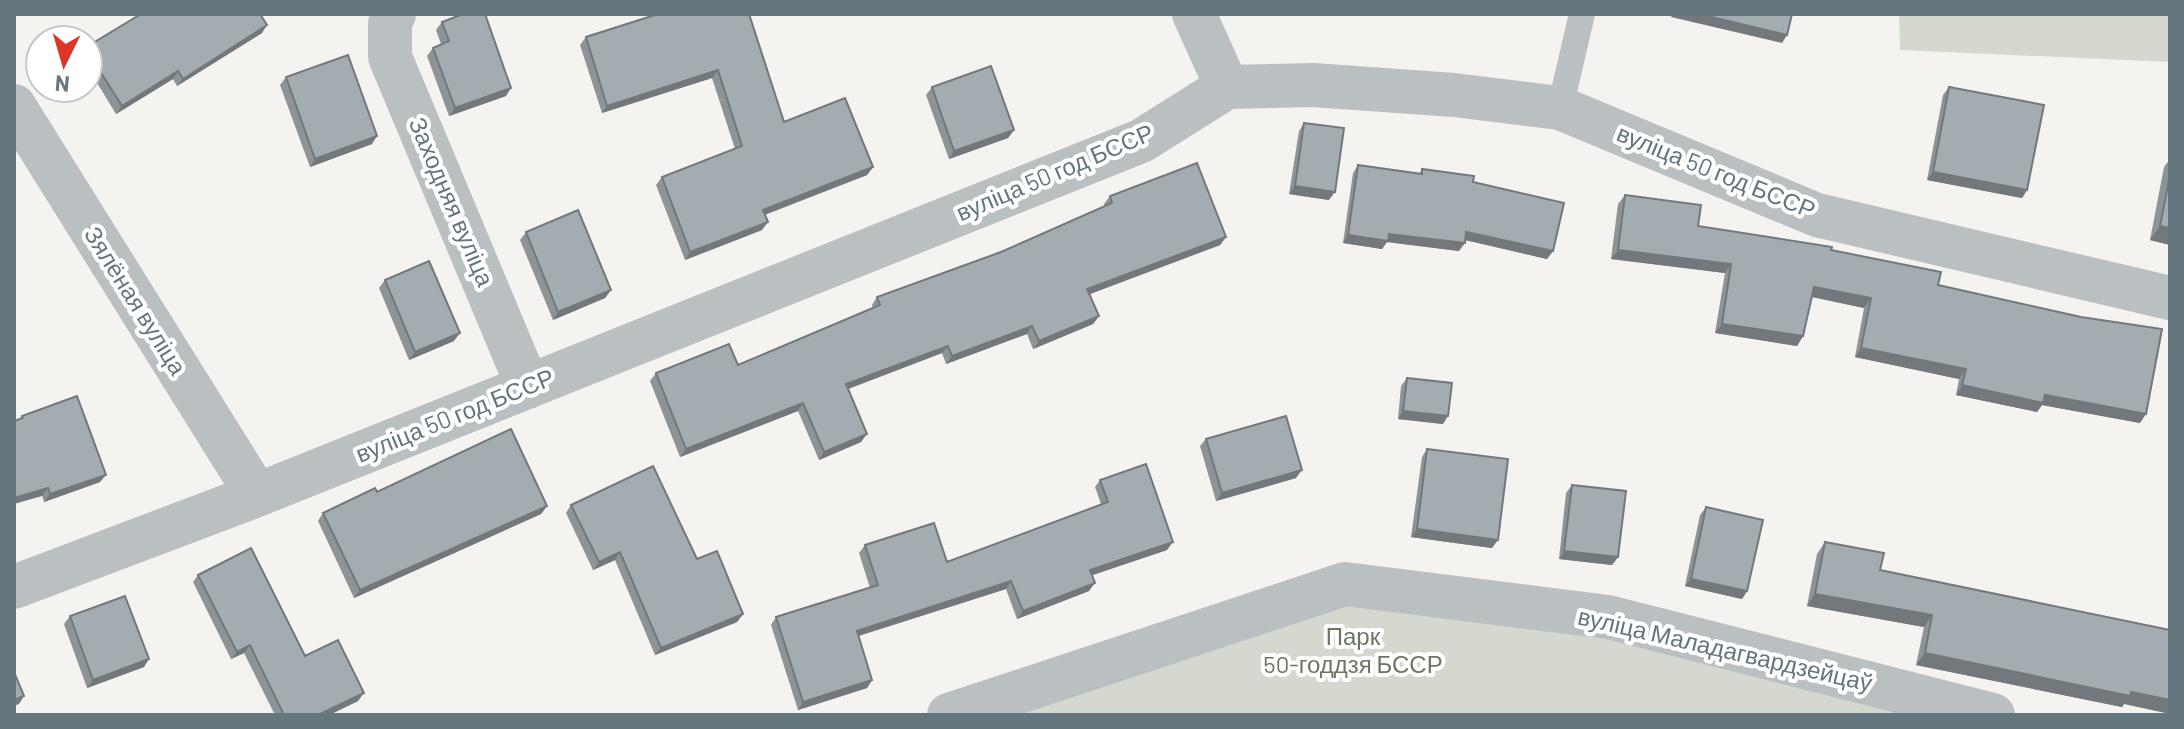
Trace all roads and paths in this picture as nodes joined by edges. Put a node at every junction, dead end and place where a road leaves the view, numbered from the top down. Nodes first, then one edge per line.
1 (394, 14) edge
2 (1194, 14) edge
3 (1582, 14) edge
4 (1227, 87) junction
5 (14, 106) edge
6 (1560, 108) junction
7 (2170, 298) edge
8 (528, 387) junction
9 (257, 495) junction
10 (14, 587) edge
11 (949, 715) edge
12 (1993, 715) edge

1 - 8 street, Заходняя вуліца
2 - 4 street
3 - 6 lane
4 - 6 street, вуліца 50 год БССР
4 - 8 street, вуліца 50 год БССР
5 - 9 street, Зялёная вуліца
6 - 7 street, вуліца 50 год БССР
8 - 9 street, вуліца 50 год БССР
9 - 10 street, вуліца 50 год БССР
11 - 12 street, вуліца Маладагвардзейцаў

